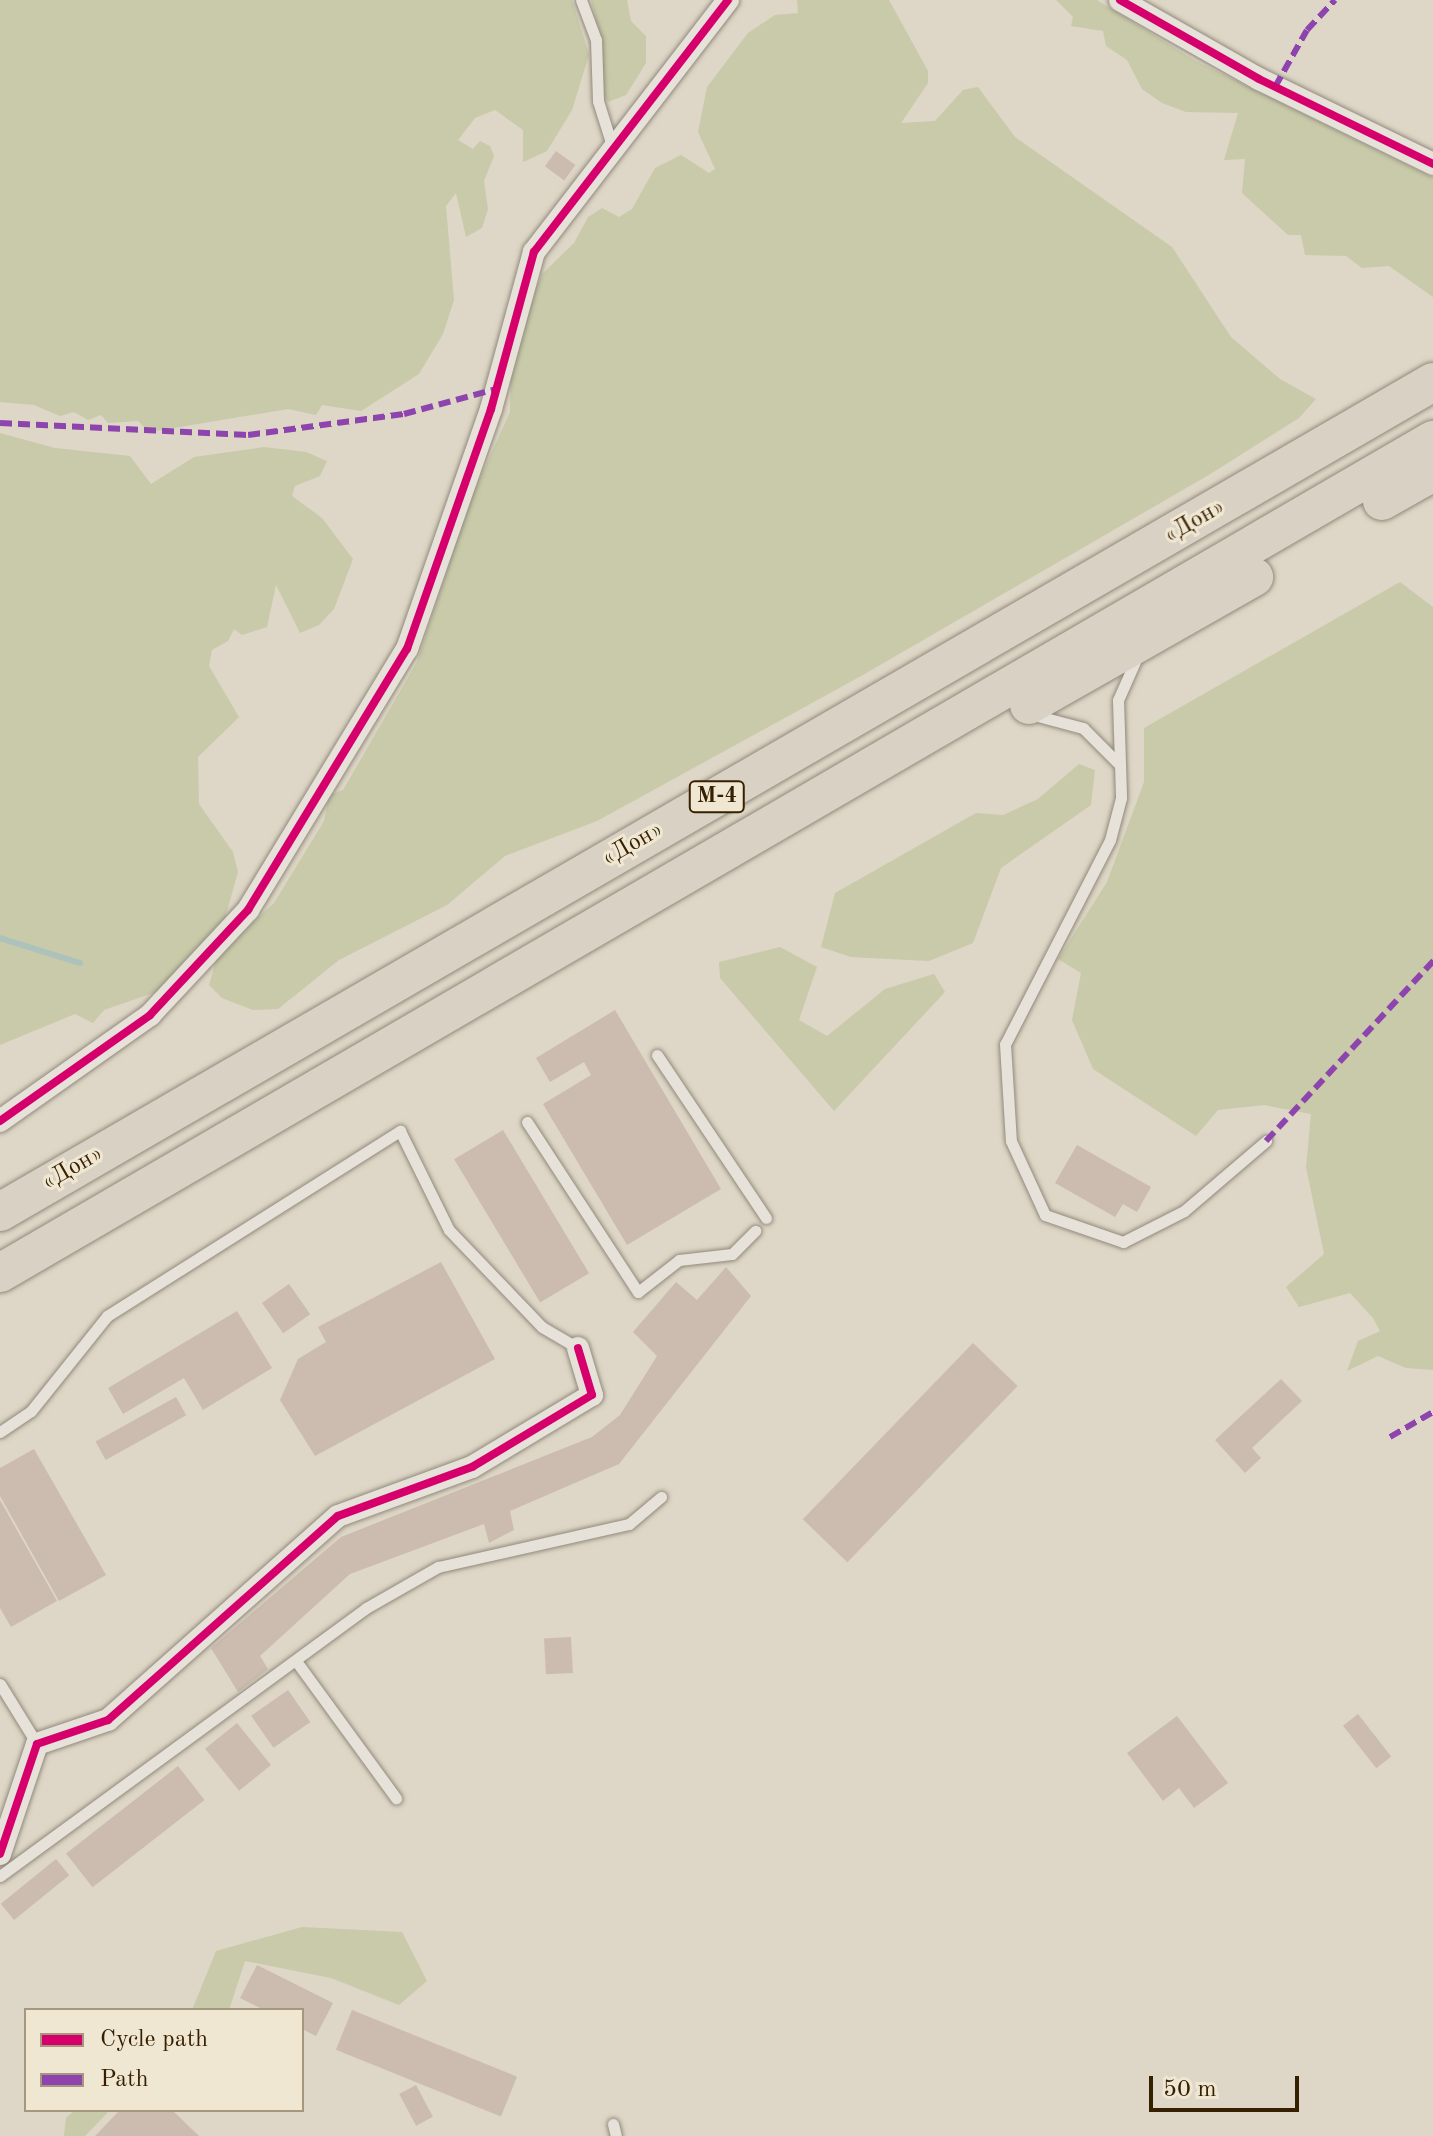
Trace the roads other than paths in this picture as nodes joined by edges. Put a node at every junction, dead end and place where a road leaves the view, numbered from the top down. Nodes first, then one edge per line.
1 (581, 0) edge
2 (728, 0) edge
3 (1120, 0) edge
4 (614, 154) junction
5 (1433, 164) edge
6 (1433, 382) edge
7 (1433, 440) edge
8 (1433, 472) edge
9 (1146, 641) junction
10 (1014, 713) junction
11 (1122, 768) junction
12 (834, 791) junction
13 (657, 1055) dead end
14 (0, 1121) edge
15 (527, 1122) dead end
16 (1266, 1141) dead end
17 (0, 1212) edge
18 (766, 1218) dead end
19 (755, 1231) dead end
20 (0, 1273) edge
21 (578, 1348) joint
22 (0, 1432) edge
23 (661, 1497) dead end
24 (296, 1661) junction
25 (0, 1684) edge
26 (37, 1744) junction
27 (396, 1798) dead end
28 (0, 1854) edge
29 (0, 1876) edge

1 - 4 lane
2 - 4 street
3 - 5 street
4 - 14 street
6 - 17 highway, «Дон» / М-4
7 - 12 highway, М-4
8 - 9 highway, М-4
9 - 10 highway, М-4
9 - 11 lane
10 - 11 lane
10 - 12 highway, М-4
11 - 16 lane
12 - 20 highway, М-4
13 - 18 lane
15 - 19 lane
21 - 22 lane
21 - 26 street
23 - 24 lane
24 - 27 lane
24 - 29 lane
25 - 26 lane
26 - 28 street

